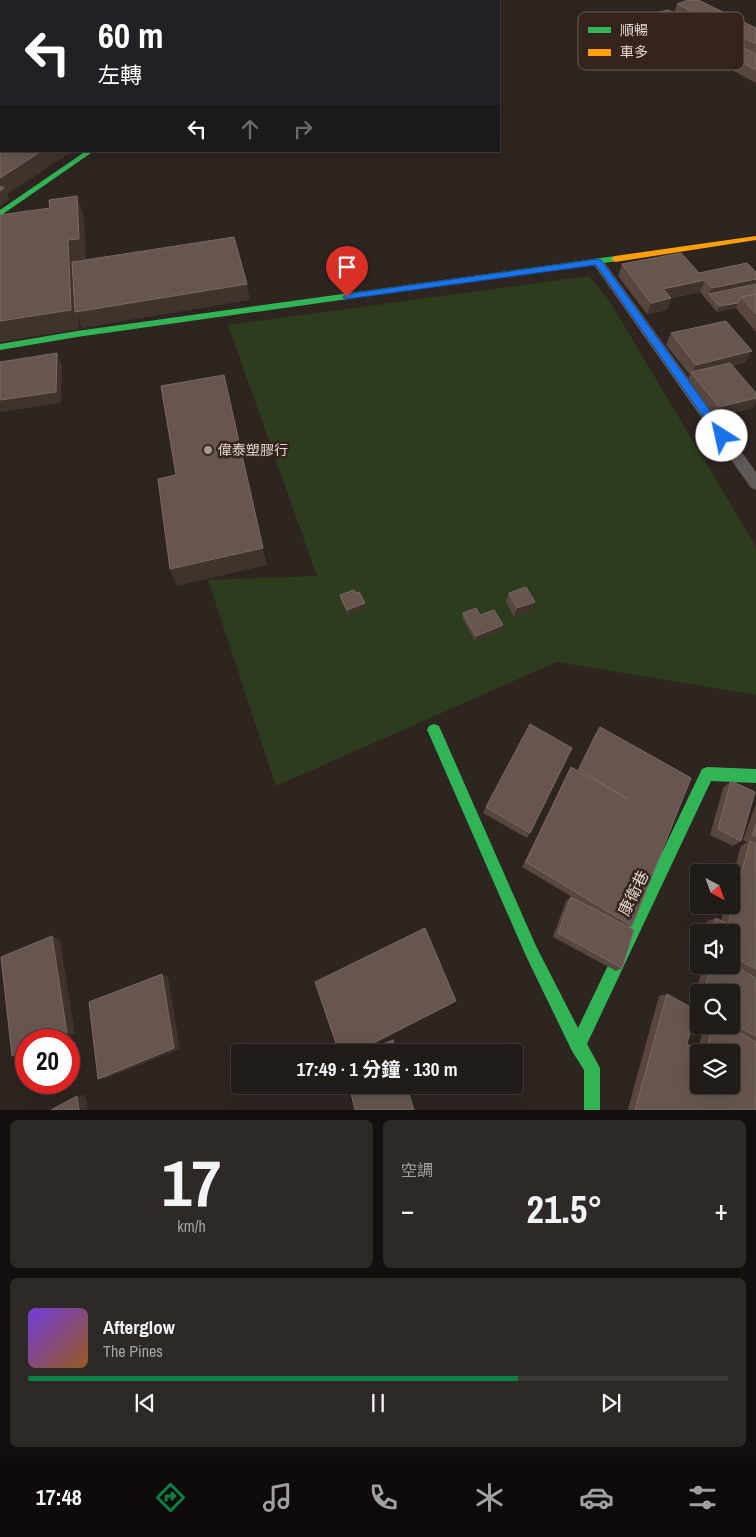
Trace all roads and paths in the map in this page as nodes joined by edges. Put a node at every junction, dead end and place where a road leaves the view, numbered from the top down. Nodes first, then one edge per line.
1 (90, 152) edge
2 (0, 214) edge
3 (755, 240) edge
4 (598, 262) junction
5 (0, 347) edge
6 (756, 484) edge
7 (434, 730) dead end
8 (756, 776) edge
9 (578, 1045) junction
10 (592, 1110) edge

1 - 2 street
3 - 4 street
4 - 5 street
4 - 6 lane
7 - 9 street
8 - 9 street, 康衛巷
9 - 10 street

